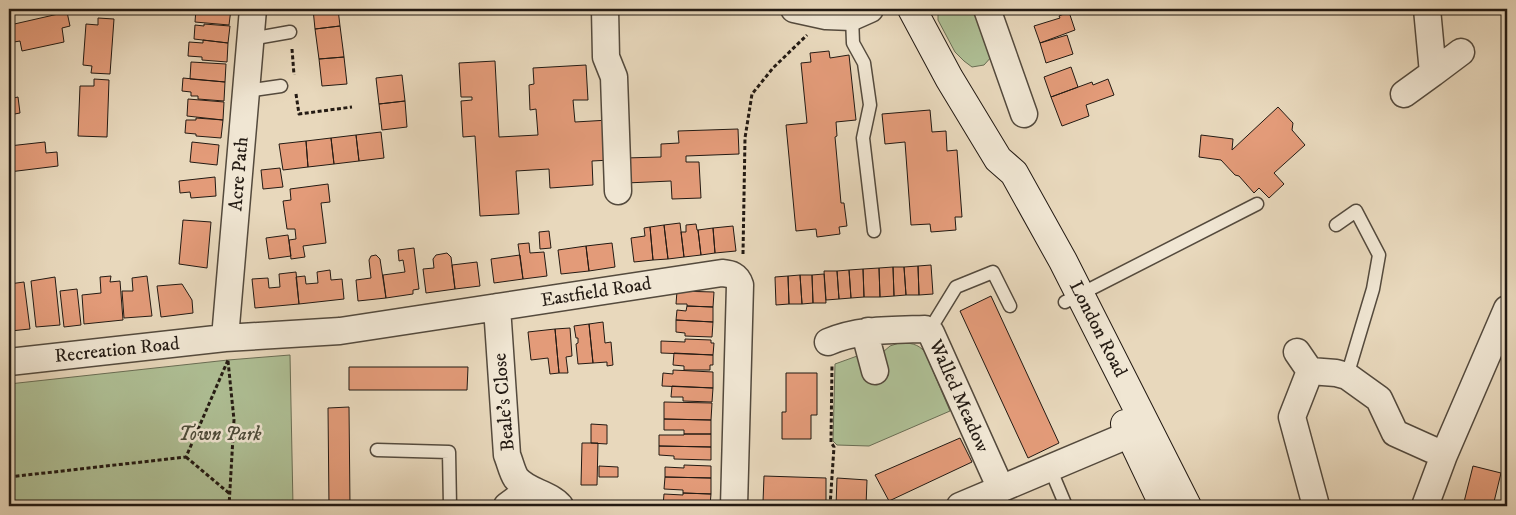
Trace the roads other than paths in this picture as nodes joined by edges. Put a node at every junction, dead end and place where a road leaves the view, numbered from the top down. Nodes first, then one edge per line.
1 (253, 9) edge
2 (605, 9) edge
3 (794, 9) edge
4 (912, 9) edge
5 (987, 9) edge
6 (1427, 9) edge
7 (861, 13) edge
8 (290, 32) road end
9 (250, 39) junction
10 (1461, 52) dead end
11 (1433, 72) junction
12 (281, 86) dead end
13 (246, 90) junction
14 (1404, 94) dead end
15 (1024, 114) dead end
16 (618, 191) dead end
17 (1257, 204) dead end
18 (1336, 225) dead end
19 (874, 231) dead end
20 (1072, 298) junction
21 (1010, 306) dead end
22 (497, 307) junction
23 (1507, 309) edge
24 (868, 331) junction
25 (928, 331) junction
26 (225, 338) junction
27 (830, 341) road end
28 (9, 362) edge
29 (875, 371) dead end
30 (1347, 376) junction
31 (1138, 430) junction
32 (377, 450) dead end
33 (1444, 455) junction
34 (1050, 468) junction
35 (530, 489) junction
36 (981, 500) edge
37 (450, 506) edge
38 (507, 506) edge
39 (560, 506) edge
40 (734, 506) edge
41 (1066, 506) edge
42 (1164, 506) edge
43 (1187, 506) edge
44 (1316, 506) edge
45 (1425, 506) edge

1 - 9 street, Acre Path
2 - 16 street
3 - 7 street
4 - 20 street, London Road
5 - 15 street
6 - 11 street
7 - 19 lane
8 - 9 lane
9 - 13 street, Acre Path
10 - 11 street
11 - 14 street
12 - 13 lane
13 - 26 street, Acre Path
17 - 20 lane
18 - 30 lane
20 - 31 street, London Road
21 - 25 lane
22 - 26 street, Eastfield Road
22 - 35 street, Beale's Close
22 - 40 street, Eastfield Road
23 - 33 street
24 - 25 street, Walled Meadow
24 - 27 street, Walled Meadow
24 - 29 street
25 - 36 street, Walled Meadow
26 - 28 street, Recreation Road
30 - 33 street
30 - 44 street
31 - 34 street, Walled Meadow
31 - 42 street, London Road
31 - 43 street, London Road
32 - 37 lane
33 - 45 street
34 - 36 street, Walled Meadow
34 - 41 lane
35 - 38 street
35 - 39 street, Beale's Close

